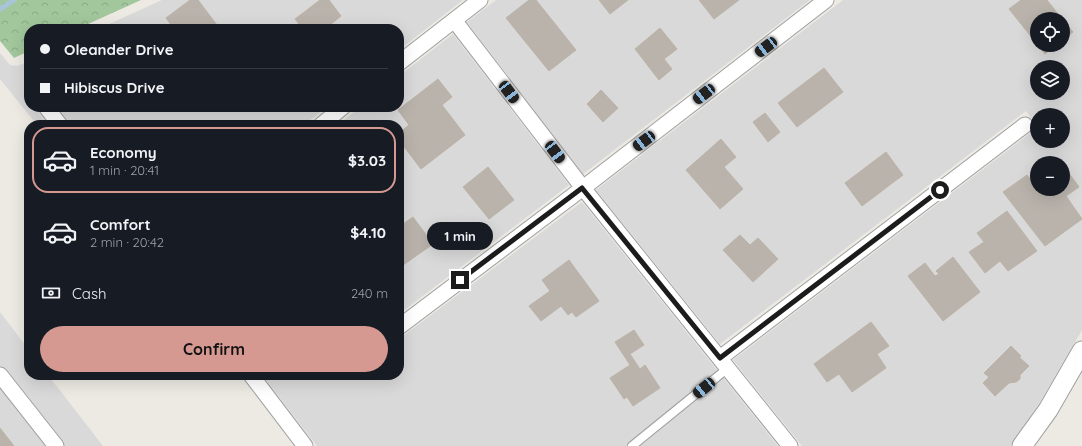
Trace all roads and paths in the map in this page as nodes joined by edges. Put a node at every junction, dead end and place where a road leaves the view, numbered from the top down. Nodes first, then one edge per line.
1 (480, 0) edge
2 (826, 0) edge
3 (454, 20) junction
4 (404, 59) edge
5 (50, 112) edge
6 (337, 112) edge
7 (56, 120) edge
8 (327, 120) edge
9 (1025, 124) dead end
10 (582, 188) junction
11 (404, 323) edge
12 (1082, 351) edge
13 (724, 363) junction
14 (0, 375) edge
15 (255, 380) edge
16 (56, 446) edge
17 (305, 446) edge
18 (632, 446) edge
19 (790, 446) edge
20 (1022, 446) edge

1 - 3 street
2 - 10 street
3 - 4 street
3 - 10 street
5 - 7 street
6 - 8 street
9 - 13 street
10 - 11 street
10 - 13 street
12 - 20 street
13 - 18 lane
13 - 19 street
14 - 16 street
15 - 17 street

